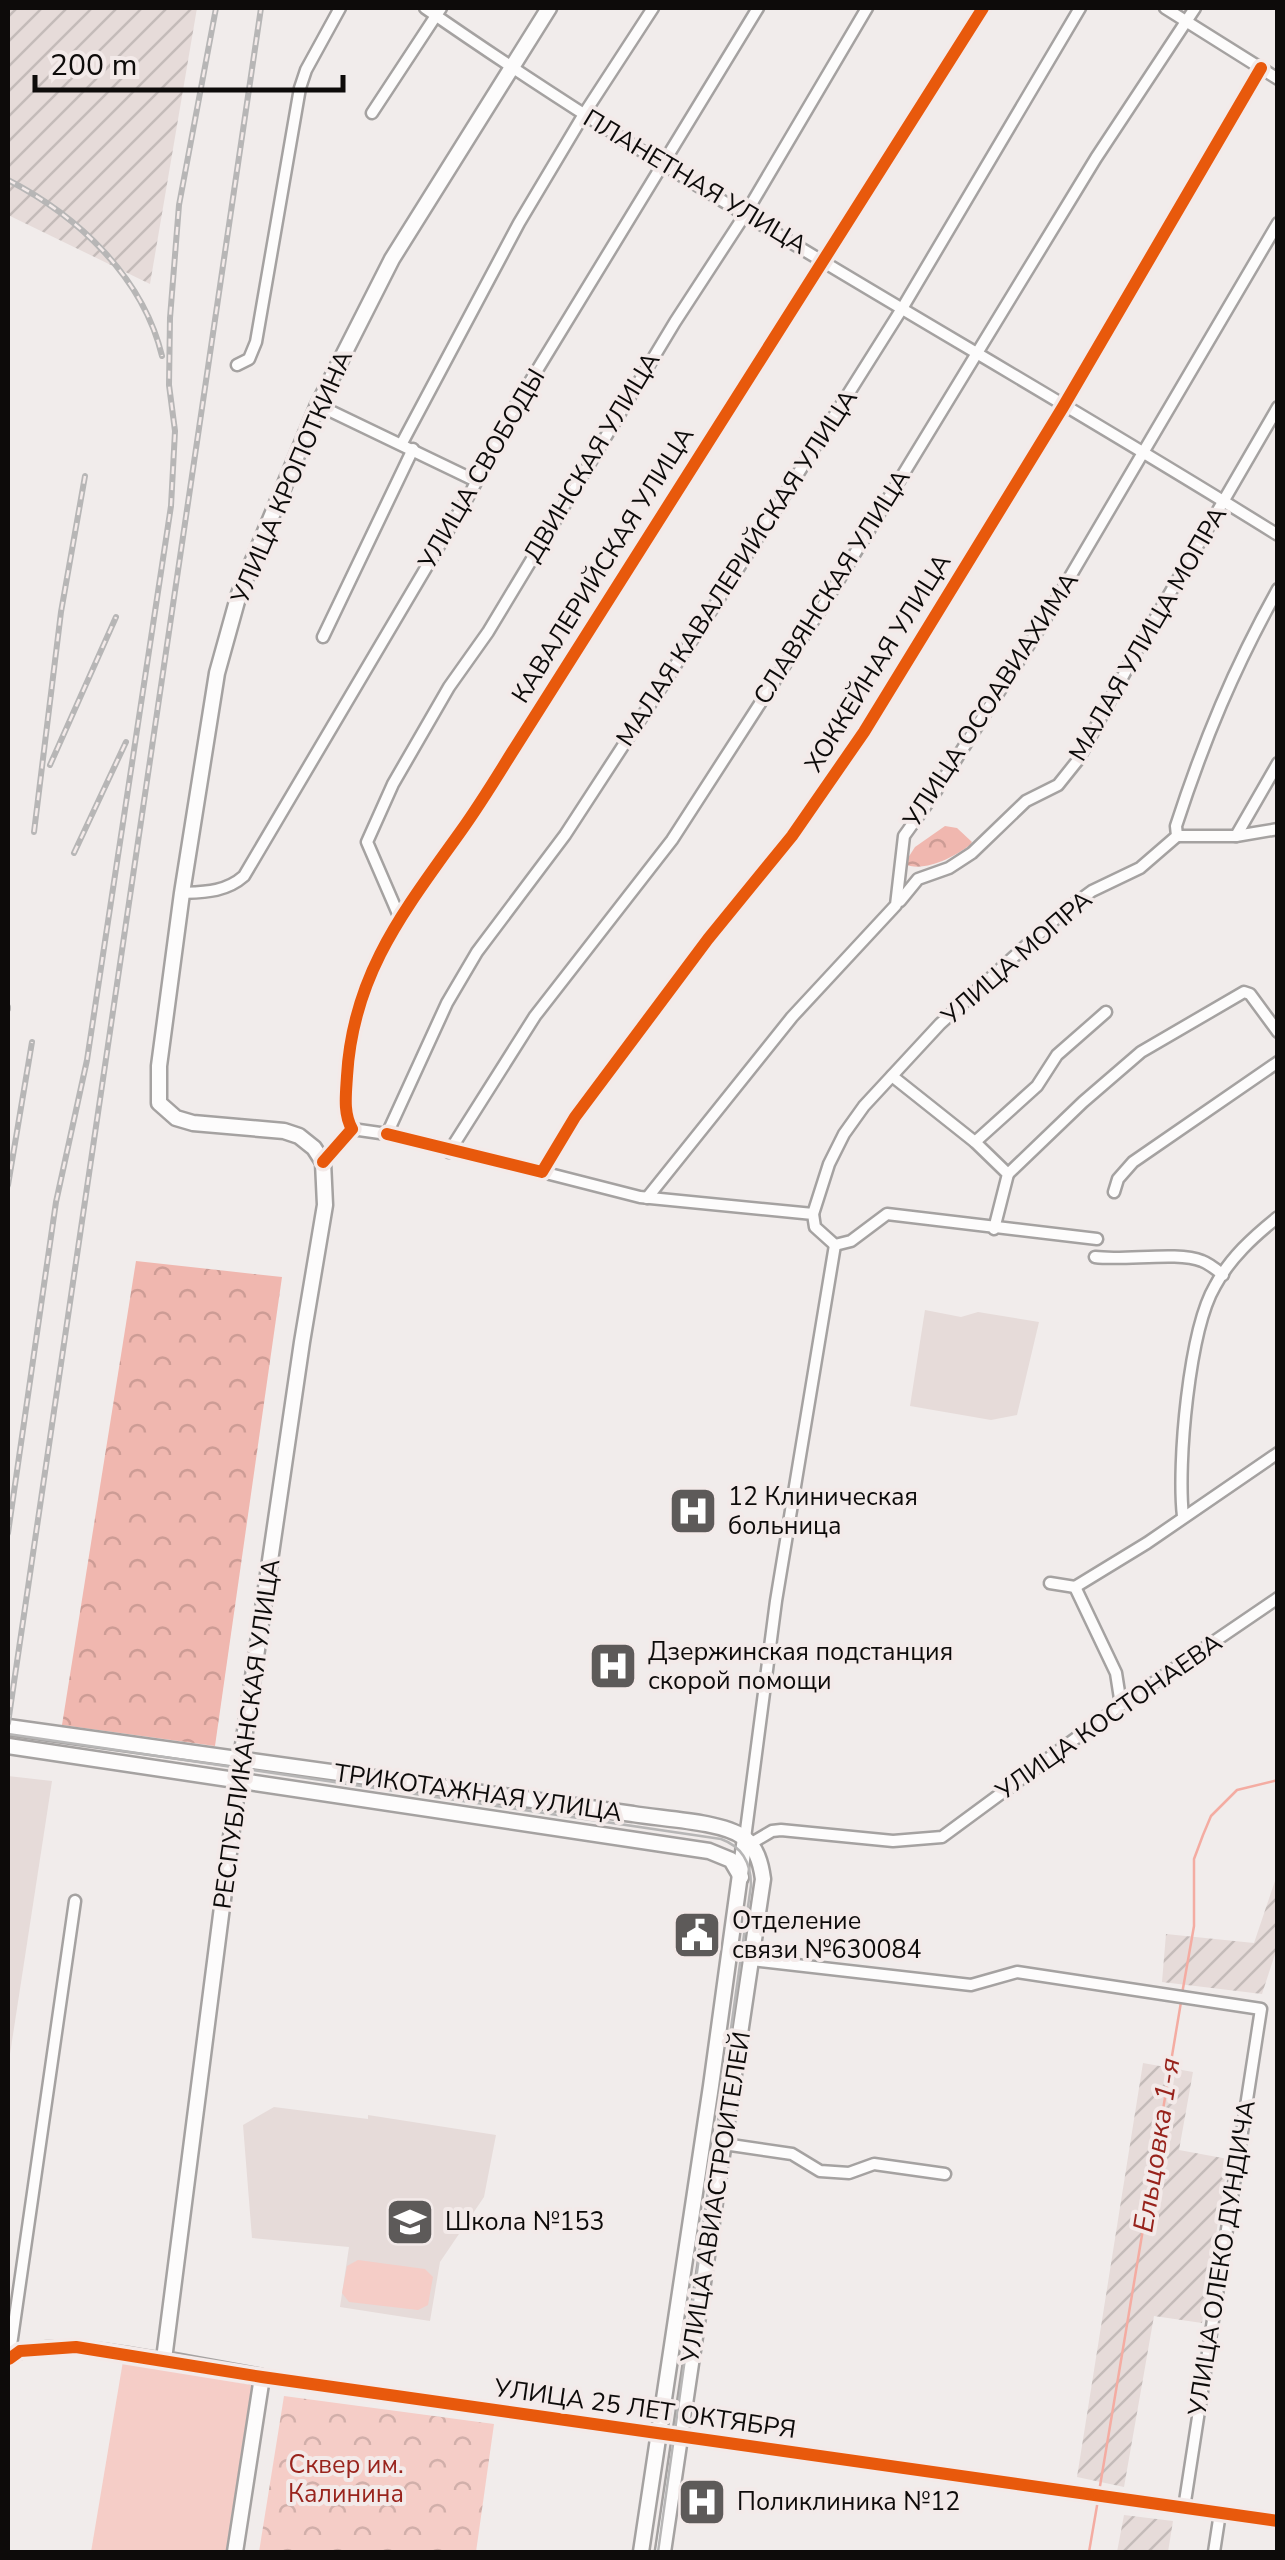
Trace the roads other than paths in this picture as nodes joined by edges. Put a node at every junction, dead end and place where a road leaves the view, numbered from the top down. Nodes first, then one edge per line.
1 (340, 8) edge
2 (425, 8) edge
3 (549, 8) edge
4 (654, 8) edge
5 (758, 8) edge
6 (867, 8) edge
7 (983, 8) edge
8 (1080, 8) edge
9 (1165, 8) edge
10 (1195, 8) edge
11 (438, 11) edge
12 (1187, 20) junction
13 (511, 68) junction
14 (1261, 68) junction
15 (1278, 79) edge
16 (372, 113) dead end
17 (584, 114) junction
18 (662, 163) junction
19 (746, 213) junction
20 (1278, 224) edge
21 (821, 258) junction
22 (903, 307) junction
23 (977, 354) junction
24 (236, 365) dead end
25 (318, 405) junction
26 (1063, 407) junction
27 (1278, 407) edge
28 (408, 446) junction
29 (1143, 454) junction
30 (476, 482) junction
31 (1224, 501) junction
32 (1278, 535) edge
33 (1278, 589) edge
34 (323, 637) dead end
35 (1278, 764) edge
36 (1278, 829) edge
37 (1177, 836) junction
38 (1236, 836) junction
39 (900, 870) junction
40 (918, 879) junction
41 (182, 893) junction
42 (896, 905) junction
43 (399, 916) junction
44 (1106, 1012) dead end
45 (1278, 1032) edge
46 (1278, 1062) edge
47 (892, 1076) junction
48 (352, 1129) junction
49 (388, 1129) junction
50 (974, 1142) junction
51 (449, 1152) junction
52 (323, 1162) junction
53 (542, 1172) junction
54 (1008, 1174) junction
55 (1114, 1192) dead end
56 (647, 1198) junction
57 (813, 1214) junction
58 (1278, 1218) edge
59 (994, 1229) junction
60 (1098, 1238) dead end
61 (835, 1246) junction
62 (1094, 1257) dead end
63 (1223, 1275) junction
64 (1278, 1452) edge
65 (1183, 1516) junction
66 (1050, 1584) dead end
67 (1075, 1587) junction
68 (1278, 1598) edge
69 (1121, 1705) junction
70 (8, 1727) edge
71 (8, 1746) edge
72 (241, 1759) junction
73 (238, 1780) junction
74 (470, 1792) junction
75 (469, 1814) junction
76 (942, 1837) joint
77 (748, 1841) junction
78 (740, 1884) junction
79 (761, 1898) junction
80 (75, 1901) dead end
81 (752, 1960) junction
82 (724, 2144) junction
83 (944, 2174) dead end
84 (9, 2359) edge
85 (164, 2359) junction
86 (262, 2377) junction
87 (659, 2434) junction
88 (680, 2438) junction
89 (1184, 2508) junction
90 (1220, 2513) junction
91 (1278, 2522) edge
92 (235, 2552) edge
93 (641, 2552) edge
94 (663, 2552) edge
95 (1214, 2552) edge

1 - 24 street
2 - 11 street, ПЛАНЕТНАЯ УЛИЦА
3 - 13 main road, УЛИЦА КРОПОТКИНА
4 - 17 street
5 - 18 street, УЛИЦА СВОБОДЫ
6 - 19 street, ДВИНСКАЯ УЛИЦА
7 - 21 street, КАВАЛЕРИЙСКАЯ УЛИЦА
8 - 22 street, МАЛАЯ КАВАЛЕРИЙСКАЯ УЛИЦА
9 - 12 street
10 - 12 street, СЛАВЯНСКАЯ УЛИЦА
11 - 13 street, ПЛАНЕТНАЯ УЛИЦА
11 - 16 street
12 - 14 street
12 - 23 street, СЛАВЯНСКАЯ УЛИЦА
13 - 17 street, ПЛАНЕТНАЯ УЛИЦА
13 - 25 main road, УЛИЦА КРОПОТКИНА
14 - 15 street
14 - 26 street, ХОККЕЙНАЯ УЛИЦА
17 - 18 street, ПЛАНЕТНАЯ УЛИЦА
17 - 28 street
18 - 19 street, ПЛАНЕТНАЯ УЛИЦА
18 - 30 street, УЛИЦА СВОБОДЫ
19 - 21 street, ПЛАНЕТНАЯ УЛИЦА
19 - 43 street, ДВИНСКАЯ УЛИЦА
20 - 29 street, УЛИЦА ОСОАВИАХИМА
21 - 22 street, ПЛАНЕТНАЯ УЛИЦА
21 - 43 street, КАВАЛЕРИЙСКАЯ УЛИЦА
22 - 23 street, ПЛАНЕТНАЯ УЛИЦА
22 - 49 street, МАЛАЯ КАВАЛЕРИЙСКАЯ УЛИЦА
23 - 26 street, ПЛАНЕТНАЯ УЛИЦА
23 - 51 street, СЛАВЯНСКАЯ УЛИЦА
25 - 28 street
25 - 41 main road, УЛИЦА КРОПОТКИНА
26 - 29 street, ПЛАНЕТНАЯ УЛИЦА
26 - 53 street, ХОККЕЙНАЯ УЛИЦА
27 - 31 street, МАЛАЯ УЛИЦА МОПРА
28 - 30 street
28 - 34 street
29 - 31 street, ПЛАНЕТНАЯ УЛИЦА
29 - 39 street, УЛИЦА ОСОАВИАХИМА
30 - 41 street, УЛИЦА СВОБОДЫ
31 - 32 street, ПЛАНЕТНАЯ УЛИЦА
31 - 40 street, МАЛАЯ УЛИЦА МОПРА
33 - 37 street
35 - 38 street
36 - 38 street
37 - 38 street
37 - 47 street, УЛИЦА МОПРА
39 - 40 street
39 - 42 street, УЛИЦА ОСОАВИАХИМА
40 - 42 street, МАЛАЯ УЛИЦА МОПРА
41 - 52 main road, УЛИЦА КРОПОТКИНА
42 - 56 street
43 - 48 street, КАВАЛЕРИЙСКАЯ УЛИЦА
44 - 50 street
45 - 54 street
46 - 55 street
47 - 50 street
47 - 57 street, УЛИЦА МОПРА
48 - 49 street
48 - 52 street
49 - 51 street
50 - 54 street
51 - 53 street
52 - 72 main road, РЕСПУБЛИКАНСКАЯ УЛИЦА
53 - 56 street
54 - 59 street
56 - 57 street
57 - 61 street
58 - 63 street
59 - 60 street
59 - 61 street
61 - 77 street
62 - 63 street
63 - 65 street
64 - 65 street
65 - 67 street
66 - 67 street
67 - 69 street
68 - 69 street, УЛИЦА КОСТОНАЕВА
69 - 76 street, УЛИЦА КОСТОНАЕВА
70 - 72 main road, ТРИКОТАЖНАЯ УЛИЦА
71 - 73 main road, ТРИКОТАЖНАЯ УЛИЦА
72 - 73 main road, РЕСПУБЛИКАНСКАЯ УЛИЦА
72 - 74 main road, ТРИКОТАЖНАЯ УЛИЦА
73 - 75 main road, ТРИКОТАЖНАЯ УЛИЦА
73 - 85 main road, РЕСПУБЛИКАНСКАЯ УЛИЦА
74 - 75 main road
74 - 77 main road, ТРИКОТАЖНАЯ УЛИЦА
75 - 78 main road, ТРИКОТАЖНАЯ УЛИЦА
76 - 77 street, ТРИКОТАЖНАЯ УЛИЦА
77 - 78 main road, УЛИЦА АВИАСТРОИТЕЛЕЙ
77 - 79 main road, УЛИЦА АВИАСТРОИТЕЛЕЙ
78 - 79 main road, ТРИКОТАЖНАЯ УЛИЦА
78 - 87 main road, УЛИЦА АВИАСТРОИТЕЛЕЙ
79 - 81 main road, УЛИЦА АВИАСТРОИТЕЛЕЙ
80 - 84 street
81 - 82 main road, УЛИЦА АВИАСТРОИТЕЛЕЙ
81 - 89 street, УЛИЦА ОЛЕКО ДУНДИЧА
82 - 83 street
82 - 88 main road, УЛИЦА АВИАСТРОИТЕЛЕЙ
84 - 85 street, УЛИЦА 25 ЛЕТ ОКТЯБРЯ
85 - 86 main road, УЛИЦА 25 ЛЕТ ОКТЯБРЯ
86 - 87 street, УЛИЦА 25 ЛЕТ ОКТЯБРЯ
86 - 92 main road
87 - 88 street, УЛИЦА 25 ЛЕТ ОКТЯБРЯ
87 - 93 main road, УЛИЦА АВИАСТРОИТЕЛЕЙ
88 - 89 street, УЛИЦА 25 ЛЕТ ОКТЯБРЯ
88 - 94 main road, УЛИЦА АВИАСТРОИТЕЛЕЙ
89 - 90 street, УЛИЦА 25 ЛЕТ ОКТЯБРЯ
90 - 91 street, УЛИЦА 25 ЛЕТ ОКТЯБРЯ
90 - 95 street

